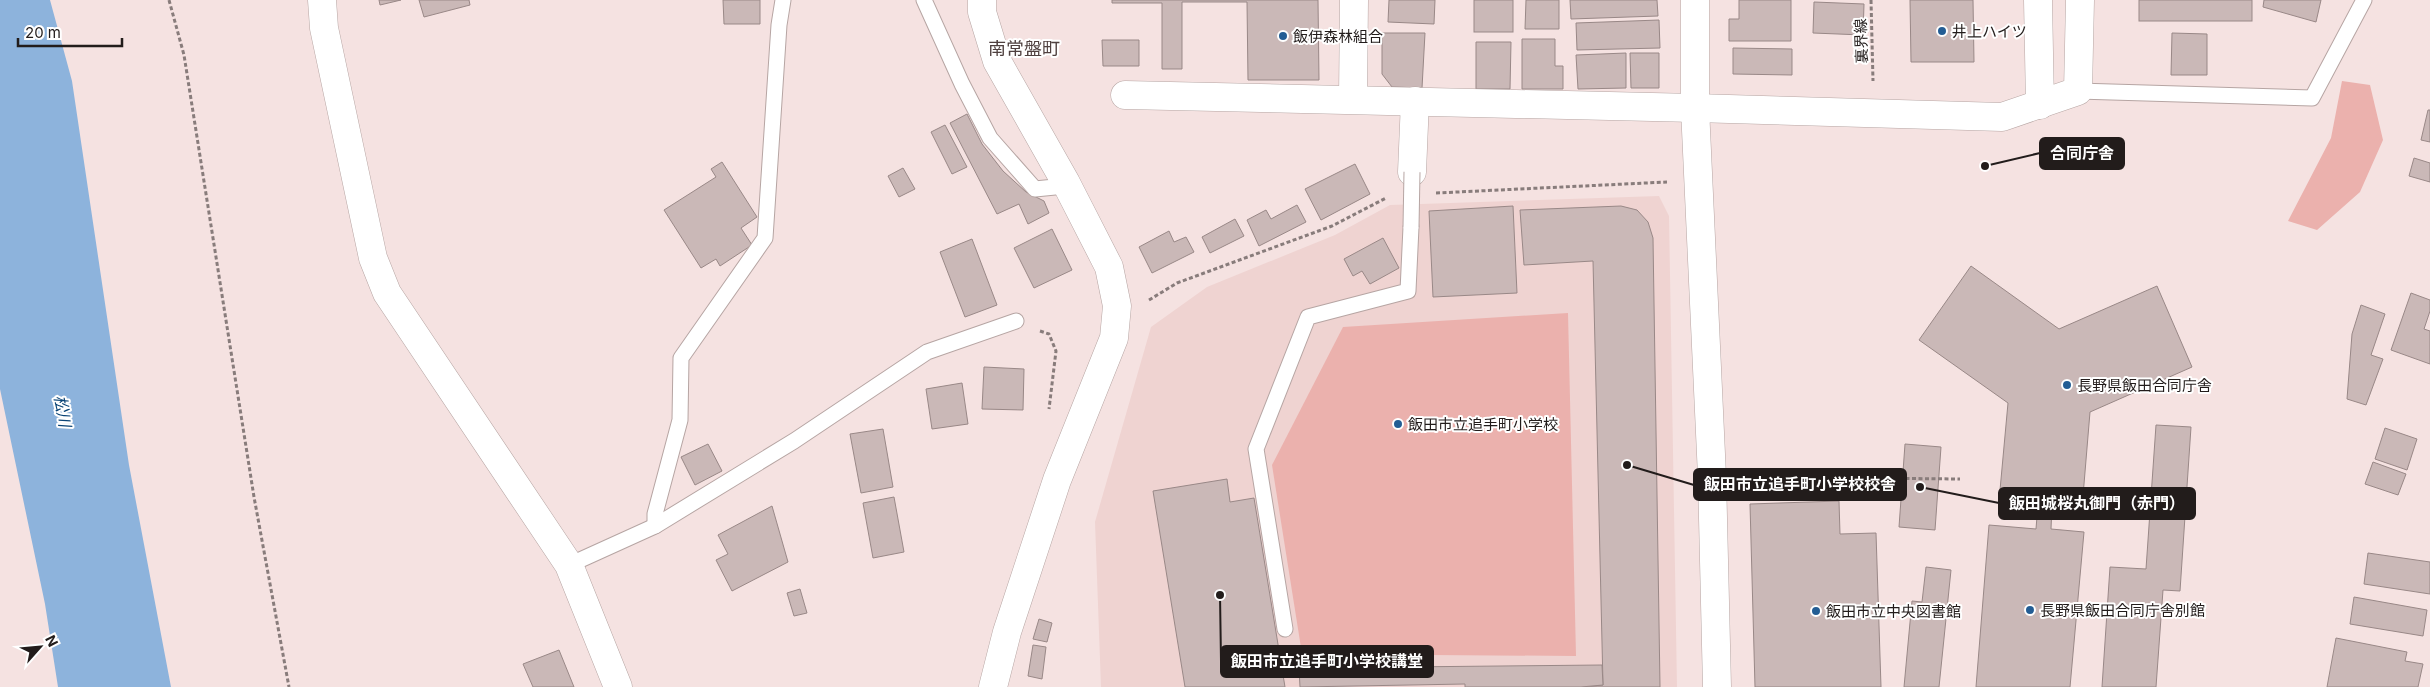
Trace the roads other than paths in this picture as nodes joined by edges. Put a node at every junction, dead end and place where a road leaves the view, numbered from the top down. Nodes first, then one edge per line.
1 (322, 0) edge
2 (783, 0) edge
3 (924, 0) edge
4 (982, 0) edge
5 (1354, 0) edge
6 (1695, 0) edge
7 (2038, 0) edge
8 (2080, 0) edge
9 (2364, 0) edge
10 (2078, 91) junction
11 (1125, 95) dead end
12 (1353, 99) junction
13 (1415, 101) junction
14 (2040, 105) junction
15 (1695, 108) junction
16 (1412, 172) joint
17 (1066, 183) junction
18 (1016, 321) road end
19 (655, 526) junction
20 (569, 566) junction
21 (1285, 629) dead end
22 (618, 687) edge
23 (994, 687) edge
24 (1717, 687) edge

1 - 20 street
2 - 19 lane
3 - 17 lane
4 - 17 street
5 - 12 street
6 - 15 street
7 - 14 street
8 - 10 street
9 - 10 lane
10 - 14 street
11 - 12 street
12 - 13 street
13 - 15 street
13 - 16 street
14 - 15 street
15 - 24 street
16 - 21 lane, bridge
17 - 23 street
18 - 19 lane
19 - 20 lane
20 - 22 street

